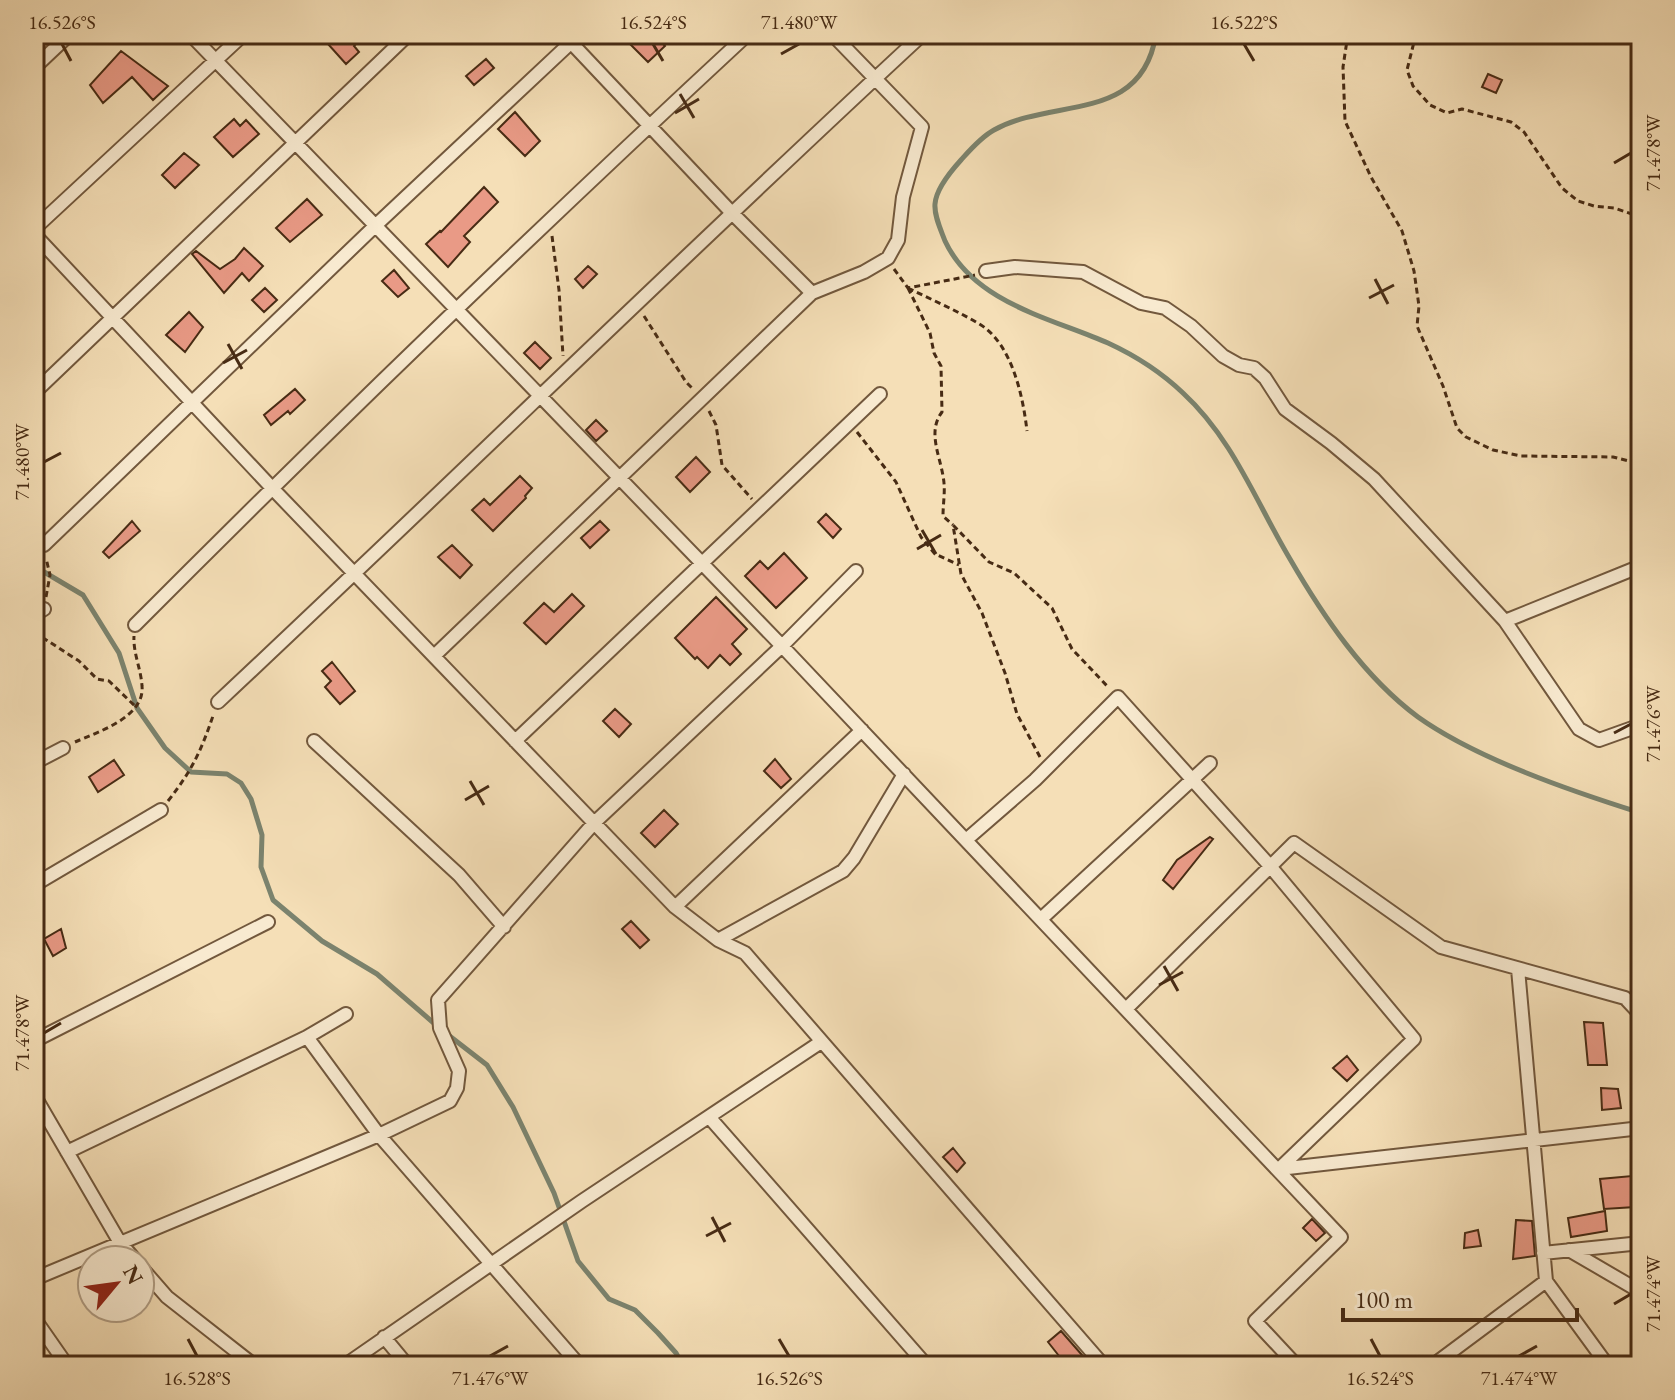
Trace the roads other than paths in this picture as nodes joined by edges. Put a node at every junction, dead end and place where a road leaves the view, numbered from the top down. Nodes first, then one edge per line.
1 (70, 34) edge
2 (190, 34) edge
3 (244, 34) edge
4 (409, 34) edge
5 (748, 34) edge
6 (832, 34) edge
7 (923, 34) edge
8 (571, 37) edge
9 (216, 61) junction
10 (34, 68) edge
11 (874, 79) junction
12 (650, 125) junction
13 (295, 143) junction
14 (731, 212) junction
15 (375, 226) junction
16 (34, 232) edge
17 (986, 271) dead end
18 (812, 293) junction
19 (457, 310) junction
20 (112, 318) junction
21 (34, 393) edge
22 (880, 394) dead end
23 (539, 395) junction
24 (193, 401) junction
25 (620, 479) junction
26 (272, 488) junction
27 (44, 545) road end
28 (702, 563) junction
29 (1641, 566) edge
30 (856, 571) dead end
31 (355, 574) junction
32 (1505, 621) junction
33 (135, 625) road end
34 (782, 646) junction
35 (434, 656) junction
36 (218, 702) road end
37 (1641, 725) edge
38 (862, 730) junction
39 (314, 741) dead end
40 (515, 741) junction
41 (63, 748) road end
42 (34, 763) edge
43 (1210, 763) dead end
44 (904, 774) junction
45 (1193, 778) junction
46 (161, 810) road end
47 (594, 823) junction
48 (966, 840) junction
49 (1270, 866) junction
50 (34, 885) edge
51 (675, 907) junction
52 (1041, 919) junction
53 (268, 922) dead end
54 (504, 927) junction
55 (718, 940) junction
56 (1518, 969) junction
57 (1126, 1009) junction
58 (346, 1014) dead end
59 (1641, 1024) edge
60 (307, 1037) junction
61 (34, 1041) edge
62 (821, 1042) junction
63 (34, 1095) edge
64 (710, 1118) junction
65 (1641, 1128) edge
66 (379, 1135) junction
67 (1533, 1139) junction
68 (67, 1152) junction
69 (1279, 1169) junction
70 (119, 1241) junction
71 (1641, 1243) edge
72 (122, 1244) edge
73 (1569, 1250) junction
74 (1543, 1253) junction
75 (490, 1265) junction
76 (34, 1279) edge
77 (1546, 1281) junction
78 (156, 1284) edge
79 (1641, 1292) edge
80 (34, 1318) edge
81 (384, 1337) junction
82 (70, 1366) edge
83 (255, 1366) edge
84 (344, 1366) edge
85 (408, 1366) edge
86 (580, 1366) edge
87 (927, 1366) edge
88 (1104, 1366) edge
89 (1297, 1366) edge
90 (1432, 1366) edge
91 (1608, 1366) edge

1 - 10 street
2 - 9 street
3 - 9 street
4 - 13 street
5 - 12 street
6 - 11 street
7 - 11 street
8 - 12 street
8 - 15 street
9 - 13 street
9 - 16 street
11 - 14 street
11 - 18 street
12 - 14 street
12 - 19 street
13 - 15 street
13 - 20 street
14 - 18 street
14 - 23 street
15 - 19 street
15 - 24 street
16 - 20 street
17 - 32 street
18 - 25 street
19 - 23 street
19 - 26 street
20 - 21 street
20 - 24 street
22 - 28 street
23 - 25 street
23 - 31 street
24 - 26 street
24 - 27 street
25 - 28 street
25 - 35 street
26 - 31 street
26 - 33 street
28 - 34 street
28 - 40 street
29 - 32 street
30 - 34 street
31 - 35 street
31 - 36 street
32 - 37 street
34 - 38 street
34 - 47 street
35 - 40 street
38 - 44 street
38 - 51 street
39 - 54 street
40 - 47 street
41 - 42 street
43 - 45 street
44 - 48 street
44 - 55 street
45 - 48 street
45 - 49 street
45 - 52 street
46 - 50 street
47 - 51 street
47 - 54 street
48 - 52 street
49 - 56 street
49 - 57 street
49 - 69 street
51 - 55 street
52 - 57 street
53 - 61 street
54 - 66 street
55 - 62 street
56 - 59 street
56 - 67 street
57 - 69 street
58 - 60 street
60 - 66 street
60 - 68 street
62 - 64 street
62 - 88 street
63 - 68 street
64 - 75 street
64 - 87 street
65 - 67 street
66 - 70 street
66 - 75 street
67 - 69 street
67 - 74 street
68 - 70 street
69 - 89 street
70 - 72 street
70 - 76 street
71 - 73 street
73 - 74 street
73 - 79 street
74 - 77 street
75 - 81 street
75 - 86 street
77 - 90 street
77 - 91 street
78 - 83 street
80 - 82 street
81 - 84 street
81 - 85 street

